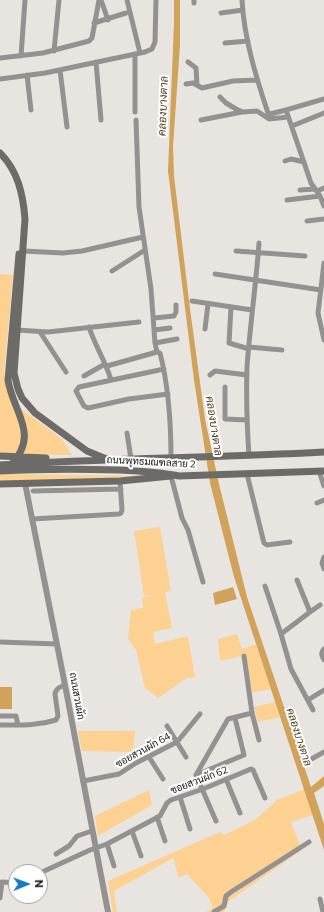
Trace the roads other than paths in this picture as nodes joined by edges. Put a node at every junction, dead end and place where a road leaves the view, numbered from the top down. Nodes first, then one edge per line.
1 (25, 0) edge
2 (59, 0) edge
3 (100, 0) edge
4 (127, 0) edge
5 (156, 0) edge
6 (242, 0) edge
7 (243, 10) junction
8 (126, 13) dead end
9 (221, 13) dead end
10 (108, 20) junction
11 (94, 23) junction
12 (248, 41) junction
13 (224, 44) dead end
14 (54, 51) junction
15 (137, 54) junction
16 (21, 56) junction
17 (0, 58) edge
18 (96, 62) junction
19 (188, 62) dead end
20 (60, 70) junction
21 (27, 75) junction
22 (0, 79) edge
23 (257, 80) junction
24 (186, 84) dead end
25 (197, 85) junction
26 (220, 97) dead end
27 (324, 99) edge
28 (31, 110) dead end
29 (286, 110) junction
30 (135, 112) dead end
31 (243, 112) junction
32 (324, 115) edge
33 (288, 116) junction
34 (101, 120) dead end
35 (136, 120) dead end
36 (201, 120) dead end
37 (292, 126) junction
38 (67, 127) dead end
39 (0, 153) edge
40 (285, 161) dead end
41 (304, 162) junction
42 (324, 188) edge
43 (300, 190) dead end
44 (317, 192) junction
45 (287, 200) dead end
46 (324, 206) edge
47 (26, 219) junction
48 (324, 219) edge
49 (307, 221) dead end
50 (143, 238) junction
51 (259, 243) dead end
52 (145, 250) junction
53 (23, 251) junction
54 (236, 252) dead end
55 (258, 253) junction
56 (305, 256) dead end
57 (324, 263) edge
58 (112, 271) dead end
59 (215, 274) dead end
60 (256, 281) junction
61 (321, 290) junction
62 (192, 301) dead end
63 (208, 304) junction
64 (176, 305) dead end
65 (231, 307) junction
66 (252, 310) junction
67 (154, 318) junction
68 (139, 322) dead end
69 (89, 327) junction
70 (170, 328) dead end
71 (205, 329) dead end
72 (17, 330) junction
73 (154, 330) junction
74 (40, 332) junction
75 (323, 333) edge
76 (177, 339) dead end
77 (324, 340) edge
78 (155, 343) junction
79 (249, 348) junction
80 (282, 350) dead end
81 (157, 352) junction
82 (106, 365) junction
83 (164, 369) junction
84 (66, 372) dead end
85 (210, 375) dead end
86 (247, 375) junction
87 (84, 376) dead end
88 (111, 380) junction
89 (225, 387) dead end
90 (168, 394) junction
91 (247, 420) junction
92 (127, 433) dead end
93 (324, 452) edge
94 (0, 456) edge
95 (249, 456) junction
96 (171, 458) junction
97 (131, 459) junction
98 (109, 460) junction
99 (72, 461) junction
100 (0, 465) edge
101 (322, 471) edge
102 (0, 472) edge
103 (247, 474) junction
104 (171, 476) junction
105 (179, 476) junction
106 (25, 483) junction
107 (0, 484) edge
108 (121, 485) junction
109 (324, 486) edge
110 (32, 491) dead end
111 (324, 500) edge
112 (317, 503) dead end
113 (32, 519) junction
114 (290, 542) dead end
115 (324, 557) edge
116 (324, 569) edge
117 (298, 580) dead end
118 (203, 582) dead end
119 (265, 586) dead end
120 (320, 605) dead end
121 (310, 612) junction
122 (281, 634) junction
123 (0, 642) edge
124 (57, 644) junction
125 (324, 650) edge
126 (244, 656) dead end
127 (324, 660) edge
128 (65, 685) junction
129 (324, 690) edge
130 (308, 700) junction
131 (314, 710) dead end
132 (252, 713) junction
133 (200, 714) dead end
134 (0, 716) edge
135 (235, 718) junction
136 (0, 725) edge
137 (18, 725) junction
138 (167, 726) dead end
139 (259, 740) dead end
140 (177, 742) junction
141 (324, 752) edge
142 (149, 757) junction
143 (186, 757) dead end
144 (308, 762) dead end
145 (196, 774) junction
146 (163, 779) dead end
147 (226, 779) junction
148 (83, 781) junction
149 (202, 789) junction
150 (180, 797) junction
151 (264, 798) dead end
152 (240, 813) dead end
153 (157, 817) junction
154 (216, 820) dead end
155 (190, 829) dead end
156 (92, 831) junction
157 (132, 831) junction
158 (165, 840) dead end
159 (309, 842) dead end
160 (107, 844) junction
161 (95, 848) junction
162 (56, 854) dead end
163 (141, 856) dead end
164 (114, 866) dead end
165 (48, 869) edge
166 (8, 882) edge
167 (0, 898) edge
168 (320, 899) dead end
169 (108, 912) edge
170 (214, 912) edge
171 (324, 912) edge

1 - 16 street
2 - 14 street
3 - 10 street
3 - 11 street
4 - 15 street
5 - 15 street
6 - 7 street
7 - 9 street
7 - 12 street
8 - 10 street
10 - 11 street
11 - 14 street
12 - 13 street
12 - 23 street
14 - 16 street
15 - 18 street
15 - 30 street
16 - 17 street
18 - 20 street
18 - 34 street
19 - 25 street
20 - 21 street
20 - 38 street
21 - 22 street
21 - 28 street
23 - 25 street
23 - 29 street
24 - 25 street
26 - 31 street
27 - 29 street
29 - 33 street
31 - 33 street
31 - 36 street
32 - 37 street
33 - 37 street
35 - 50 street
37 - 41 street
39 - 47 main road
40 - 41 street
41 - 44 street
42 - 44 street
43 - 44 street
44 - 45 street
44 - 46 street
47 - 53 main road
47 - 102 main road
48 - 49 street
50 - 52 street
50 - 53 street
51 - 55 street
52 - 58 street
52 - 67 street
53 - 72 main road
54 - 55 street
55 - 56 street
55 - 60 street
57 - 61 street
59 - 60 street
60 - 61 street
60 - 66 street
61 - 75 street
62 - 63 street
63 - 65 street
63 - 71 street
64 - 67 street
65 - 66 street
65 - 79 street
66 - 79 street
67 - 73 street
68 - 69 street
69 - 74 street
69 - 82 street
70 - 73 street
72 - 74 street
72 - 98 main road
73 - 78 street
74 - 84 street
75 - 77 street
76 - 78 street
78 - 81 street
79 - 80 street
79 - 86 street
81 - 82 street
81 - 83 street
82 - 87 street
82 - 88 street
83 - 88 street
83 - 90 street
85 - 86 street
86 - 91 street
88 - 90 street
89 - 91 street
90 - 96 street
91 - 95 street
92 - 97 street
93 - 95 main road, ถนนพุทธมณฑลสาย 2
94 - 99 main road
95 - 96 main road, ถนนพุทธมณฑลสาย 2
96 - 97 main road, ถนนพุทธมณฑลสาย 2
97 - 98 main road, ถนนพุทธมณฑลสาย 2
98 - 99 main road, ถนนพุทธมณฑลสาย 2
99 - 100 main road, ถนนพุทธมณฑลสาย 2
101 - 103 main road, ถนนพุทธมณฑลสาย 2
101 - 109 street
102 - 105 main road, ถนนพุทธมณฑลสาย 2
103 - 105 main road, ถนนพุทธมณฑลสาย 2
103 - 114 street
104 - 105 main road
104 - 108 main road
104 - 118 street
106 - 107 main road
106 - 108 main road
106 - 113 street, ถนนสวนผัก
108 - 110 street
108 - 113 street
111 - 112 street
113 - 124 street, ถนนสวนผัก
115 - 116 street
117 - 121 street
119 - 122 street
120 - 121 street
121 - 122 street
122 - 130 street
123 - 124 street
124 - 128 street, ถนนสวนผัก
125 - 127 street
126 - 132 street
128 - 137 street
128 - 148 street, ถนนสวนผัก
129 - 130 street
130 - 131 street
132 - 135 street
132 - 139 street
133 - 140 street, ซอยสวนผัก 64
134 - 137 street
135 - 145 street
135 - 145 street
136 - 137 street
138 - 140 street
140 - 142 street, ซอยสวนผัก 64
140 - 143 street
141 - 144 street
142 - 146 street
142 - 148 street, ซอยสวนผัก 64
145 - 149 street
147 - 149 street, ซอยสวนผัก 62
147 - 151 street, ซอยสวนผัก 62
147 - 152 street
148 - 156 street, ถนนสวนผัก
149 - 150 street, ซอยสวนผัก 62
149 - 154 street
150 - 153 street, ซอยสวนผัก 62
150 - 155 street
153 - 157 street, ซอยสวนผัก 62
153 - 158 street
156 - 161 street, ถนนสวนผัก
156 - 162 street
157 - 160 street, ซอยสวนผัก 62
157 - 163 street
159 - 170 street
160 - 161 street, ซอยสวนผัก 62
160 - 164 street
161 - 165 street, ซอยสวนผัก 62
161 - 169 street, ถนนสวนผัก
166 - 167 street
168 - 171 street

